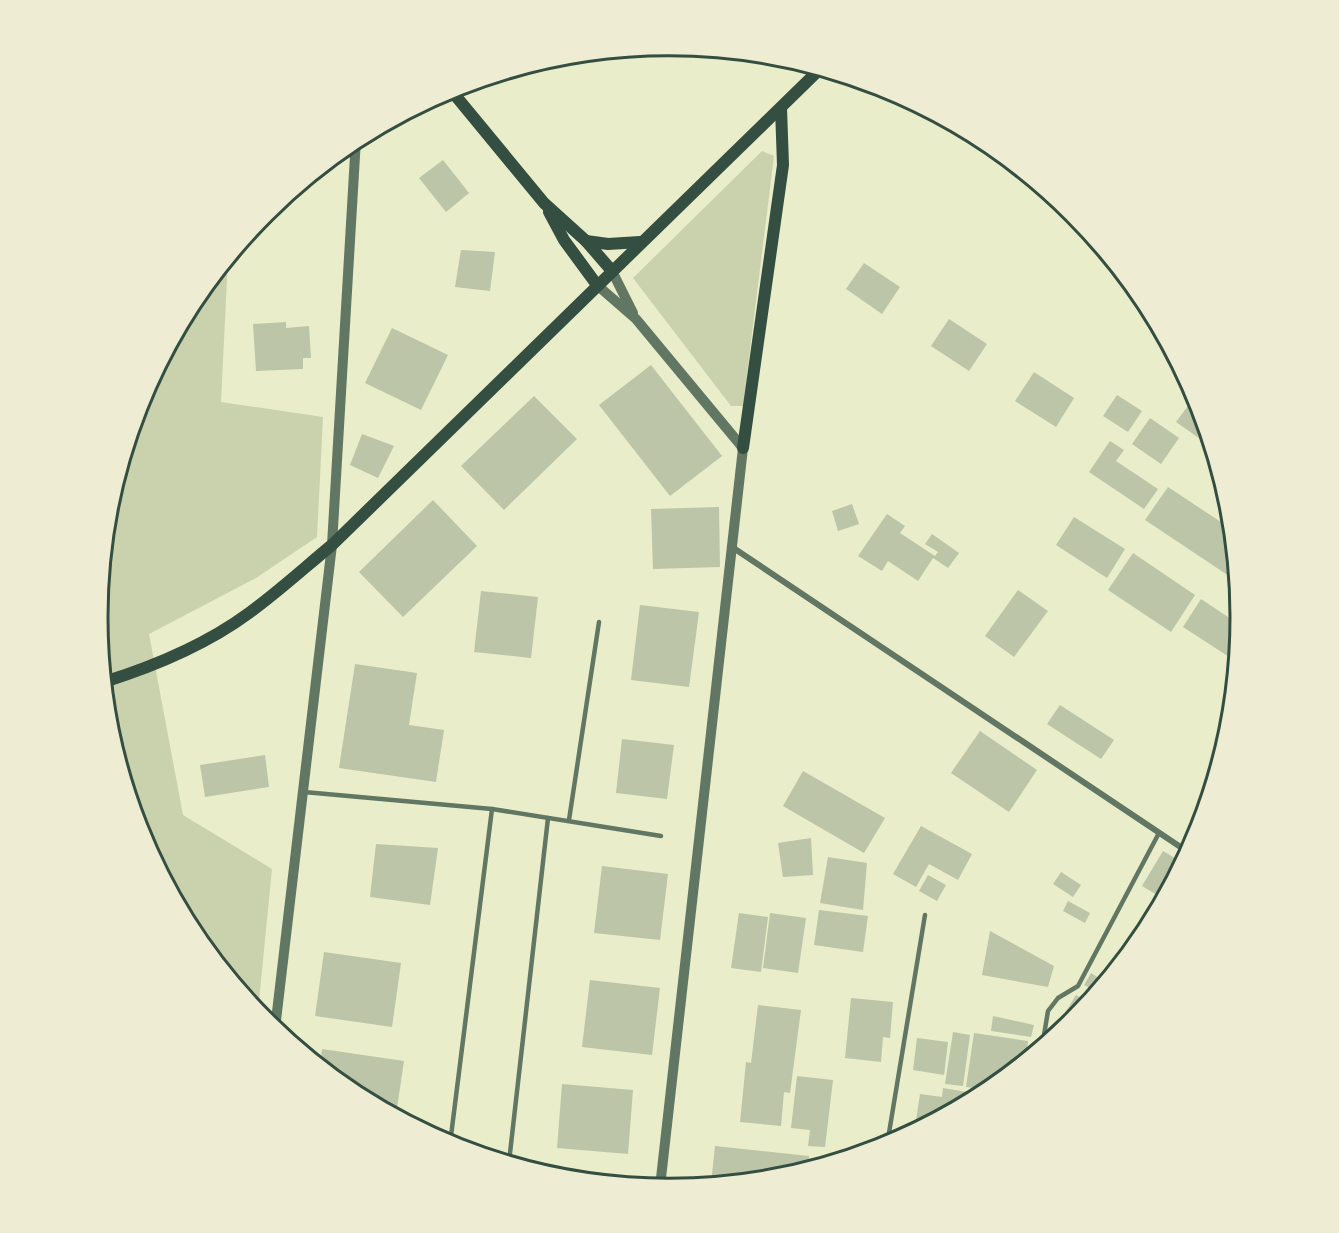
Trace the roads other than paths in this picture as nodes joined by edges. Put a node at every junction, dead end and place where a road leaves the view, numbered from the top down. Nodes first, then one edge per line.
1 (814, 75) edge
2 (457, 97) edge
3 (782, 108) junction
4 (355, 152) edge
5 (544, 202) junction
6 (586, 241) junction
7 (640, 242) junction
8 (612, 271) junction
9 (597, 285) junction
10 (636, 319) junction
11 (743, 448) junction
12 (332, 545) junction
13 (732, 547) junction
14 (599, 622) dead end
15 (112, 679) edge
16 (302, 791) junction
17 (492, 809) junction
18 (548, 818) junction
19 (569, 820) junction
20 (1159, 833) junction
21 (661, 836) dead end
22 (1181, 847) edge
23 (926, 915) dead end
24 (276, 1016) edge
25 (1044, 1033) edge
26 (451, 1133) edge
27 (889, 1133) edge
28 (511, 1154) edge
29 (661, 1178) edge

1 - 3 main road
2 - 5 main road
3 - 7 main road
3 - 11 main road
4 - 12 street
5 - 6 main road
5 - 9 main road
6 - 7 main road
6 - 8 main road
7 - 8 main road
8 - 9 main road
8 - 10 street
9 - 10 street
9 - 12 main road
10 - 11 street
11 - 13 street
12 - 15 main road
12 - 16 street
13 - 20 street
13 - 29 street
14 - 19 lane
16 - 17 lane
16 - 24 street
17 - 18 lane
17 - 26 lane
18 - 19 lane
18 - 28 lane
19 - 21 lane
20 - 22 street
20 - 25 lane
23 - 27 lane

